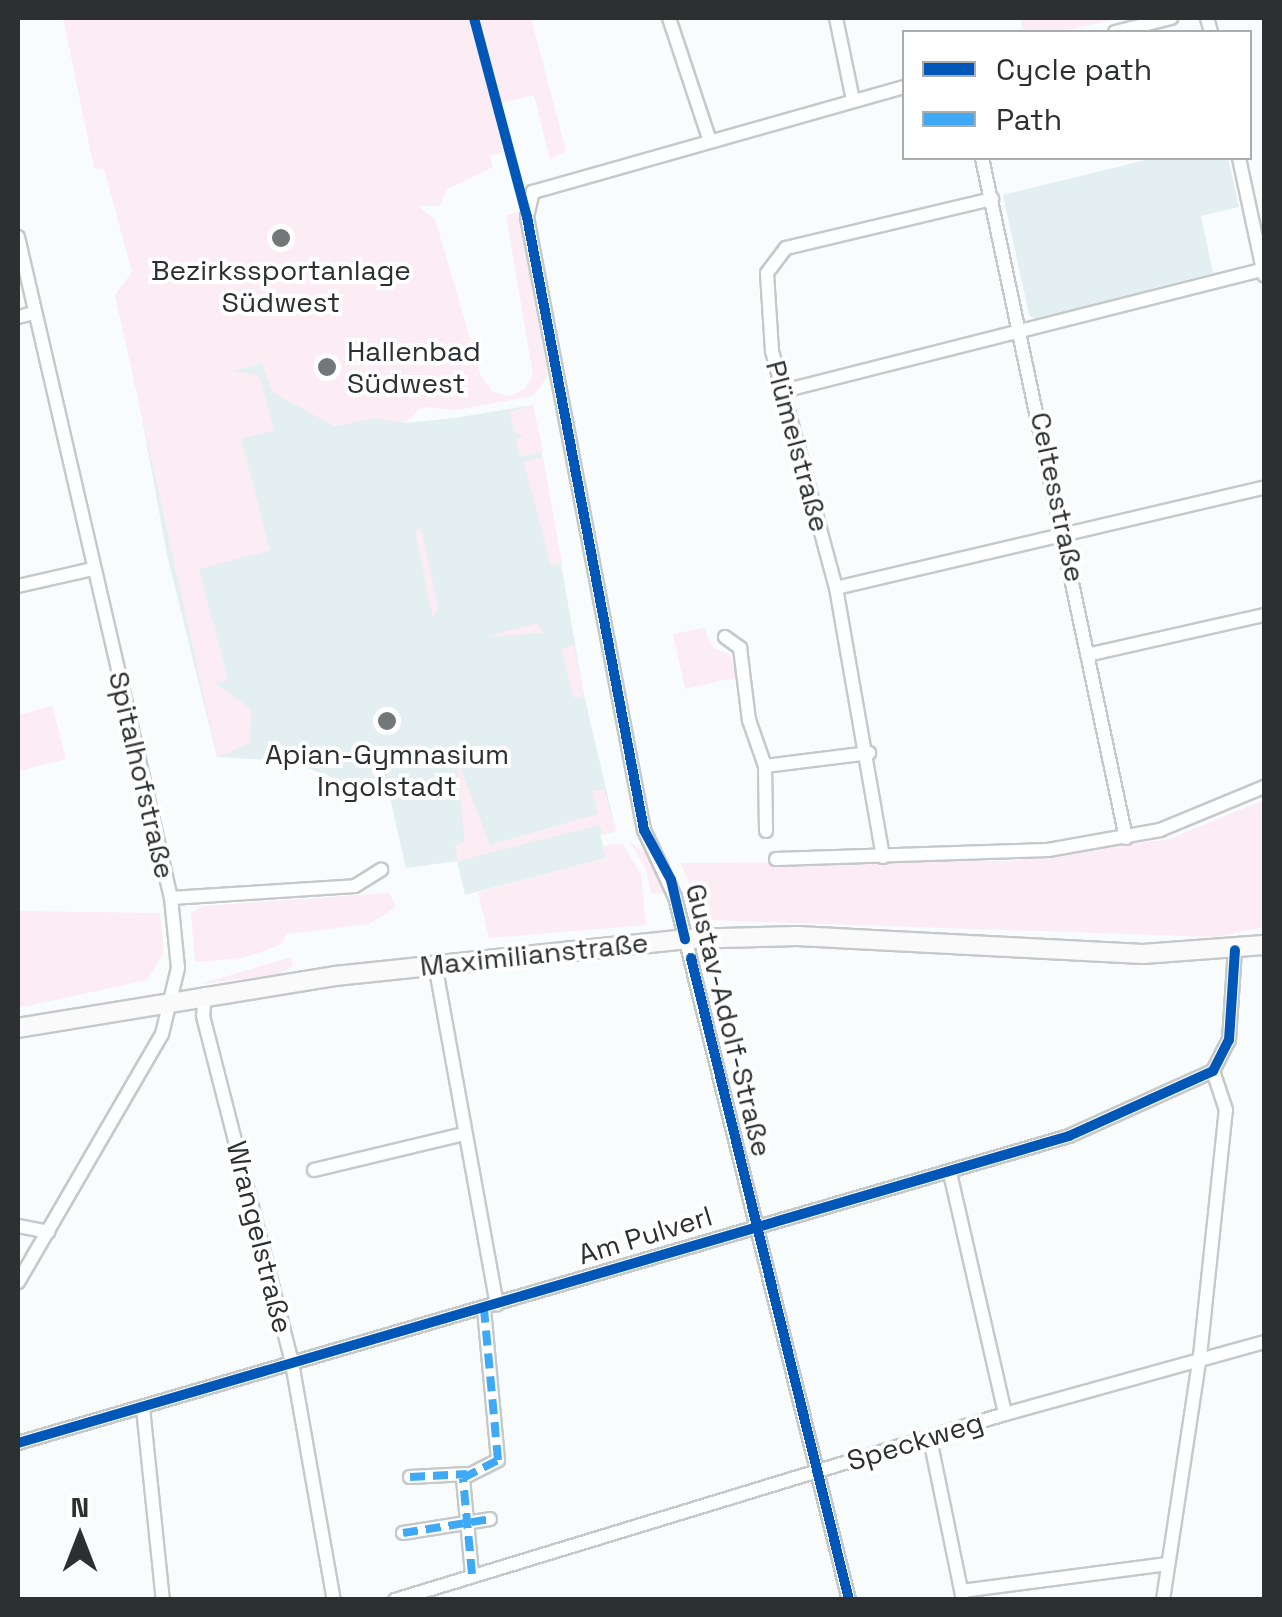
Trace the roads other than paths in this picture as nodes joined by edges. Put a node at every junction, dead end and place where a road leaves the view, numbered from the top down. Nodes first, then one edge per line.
1 (669, 18) edge
2 (836, 18) edge
3 (1171, 18) edge
4 (1124, 30) edge
5 (902, 88) edge
6 (853, 100) junction
7 (709, 138) junction
8 (982, 160) edge
9 (1238, 160) edge
10 (992, 199) junction
11 (18, 237) edge
12 (1264, 271) edge
13 (34, 314) junction
14 (18, 317) edge
15 (1022, 330) junction
16 (783, 391) junction
17 (1264, 488) edge
18 (1065, 530) junction
19 (92, 569) junction
20 (18, 586) edge
21 (836, 588) junction
22 (1264, 615) edge
23 (724, 637) dead end
24 (1091, 654) junction
25 (868, 753) junction
26 (765, 766) junction
27 (1264, 787) edge
28 (766, 831) dead end
29 (1126, 838) junction
30 (883, 857) junction
31 (776, 858) dead end
32 (381, 870) dead end
33 (172, 898) junction
34 (685, 939) junction
35 (1264, 945) edge
36 (1236, 950) junction
37 (434, 964) junction
38 (205, 994) junction
39 (172, 1000) junction
40 (18, 1028) edge
41 (1213, 1071) junction
42 (464, 1134) junction
43 (314, 1170) dead end
44 (950, 1173) junction
45 (757, 1224) junction
46 (18, 1226) edge
47 (48, 1232) junction
48 (18, 1282) edge
49 (491, 1306) junction
50 (1264, 1342) edge
51 (1200, 1356) junction
52 (292, 1364) junction
53 (143, 1408) junction
54 (1005, 1414) junction
55 (930, 1439) junction
56 (18, 1443) edge
57 (820, 1470) junction
58 (467, 1474) junction
59 (410, 1477) dead end
60 (490, 1518) dead end
61 (467, 1523) junction
62 (403, 1533) dead end
63 (1167, 1564) junction
64 (472, 1574) junction
65 (962, 1595) edge
66 (163, 1600) edge
67 (334, 1600) edge
68 (396, 1600) edge
69 (849, 1600) edge
70 (1163, 1600) edge

1 - 7 street
2 - 6 street
3 - 4 street
5 - 6 street
6 - 7 street
7 - 34 street, Gustav-Adolf-Straße
8 - 10 street, Celtesstraße
9 - 12 street
10 - 15 street, Celtesstraße
10 - 16 street, Plümelstraße
11 - 13 street, Spitalhofstraße
12 - 15 street
13 - 14 street
13 - 19 street, Spitalhofstraße
15 - 16 street
15 - 18 street, Celtesstraße
16 - 21 street, Plümelstraße
17 - 18 street
18 - 21 street
18 - 24 street, Celtesstraße
19 - 20 street
19 - 33 street, Spitalhofstraße
21 - 25 street, Plümelstraße
22 - 24 street
23 - 26 street
24 - 29 street, Celtesstraße
25 - 26 street
25 - 30 street, Plümelstraße
26 - 28 street
27 - 29 street
29 - 30 street
30 - 31 street
32 - 33 street
33 - 39 street, Spitalhofstraße
34 - 36 street, Maximilianstraße
34 - 37 street, Maximilianstraße
34 - 45 street, Gustav-Adolf-Straße
35 - 36 street
36 - 41 street
37 - 38 street, Maximilianstraße
37 - 42 street
38 - 39 street, Maximilianstraße
38 - 52 street, Wrangelstraße
39 - 40 street, Maximilianstraße
39 - 47 street, Spitalhofstraße
41 - 44 street, Am Pulverl
41 - 51 street
42 - 43 street
42 - 49 street
44 - 45 street, Am Pulverl
44 - 54 street
45 - 49 street, Am Pulverl
45 - 57 street, Gustav-Adolf-Straße
46 - 47 street
47 - 48 street, Spitalhofstraße
49 - 52 street, Am Pulverl
49 - 58 street
50 - 51 street, Speckweg
51 - 54 street, Speckweg
51 - 63 street
52 - 53 street, Am Pulverl
52 - 67 street, Wrangelstraße
53 - 56 street, Am Pulverl
53 - 66 street
54 - 55 street, Speckweg
55 - 57 street, Speckweg
55 - 65 street
57 - 64 street, Speckweg
57 - 69 street, Gustav-Adolf-Straße
58 - 59 street
58 - 61 street
60 - 61 street
61 - 62 street
61 - 64 street
63 - 65 street
63 - 70 street
64 - 68 street, Speckweg

